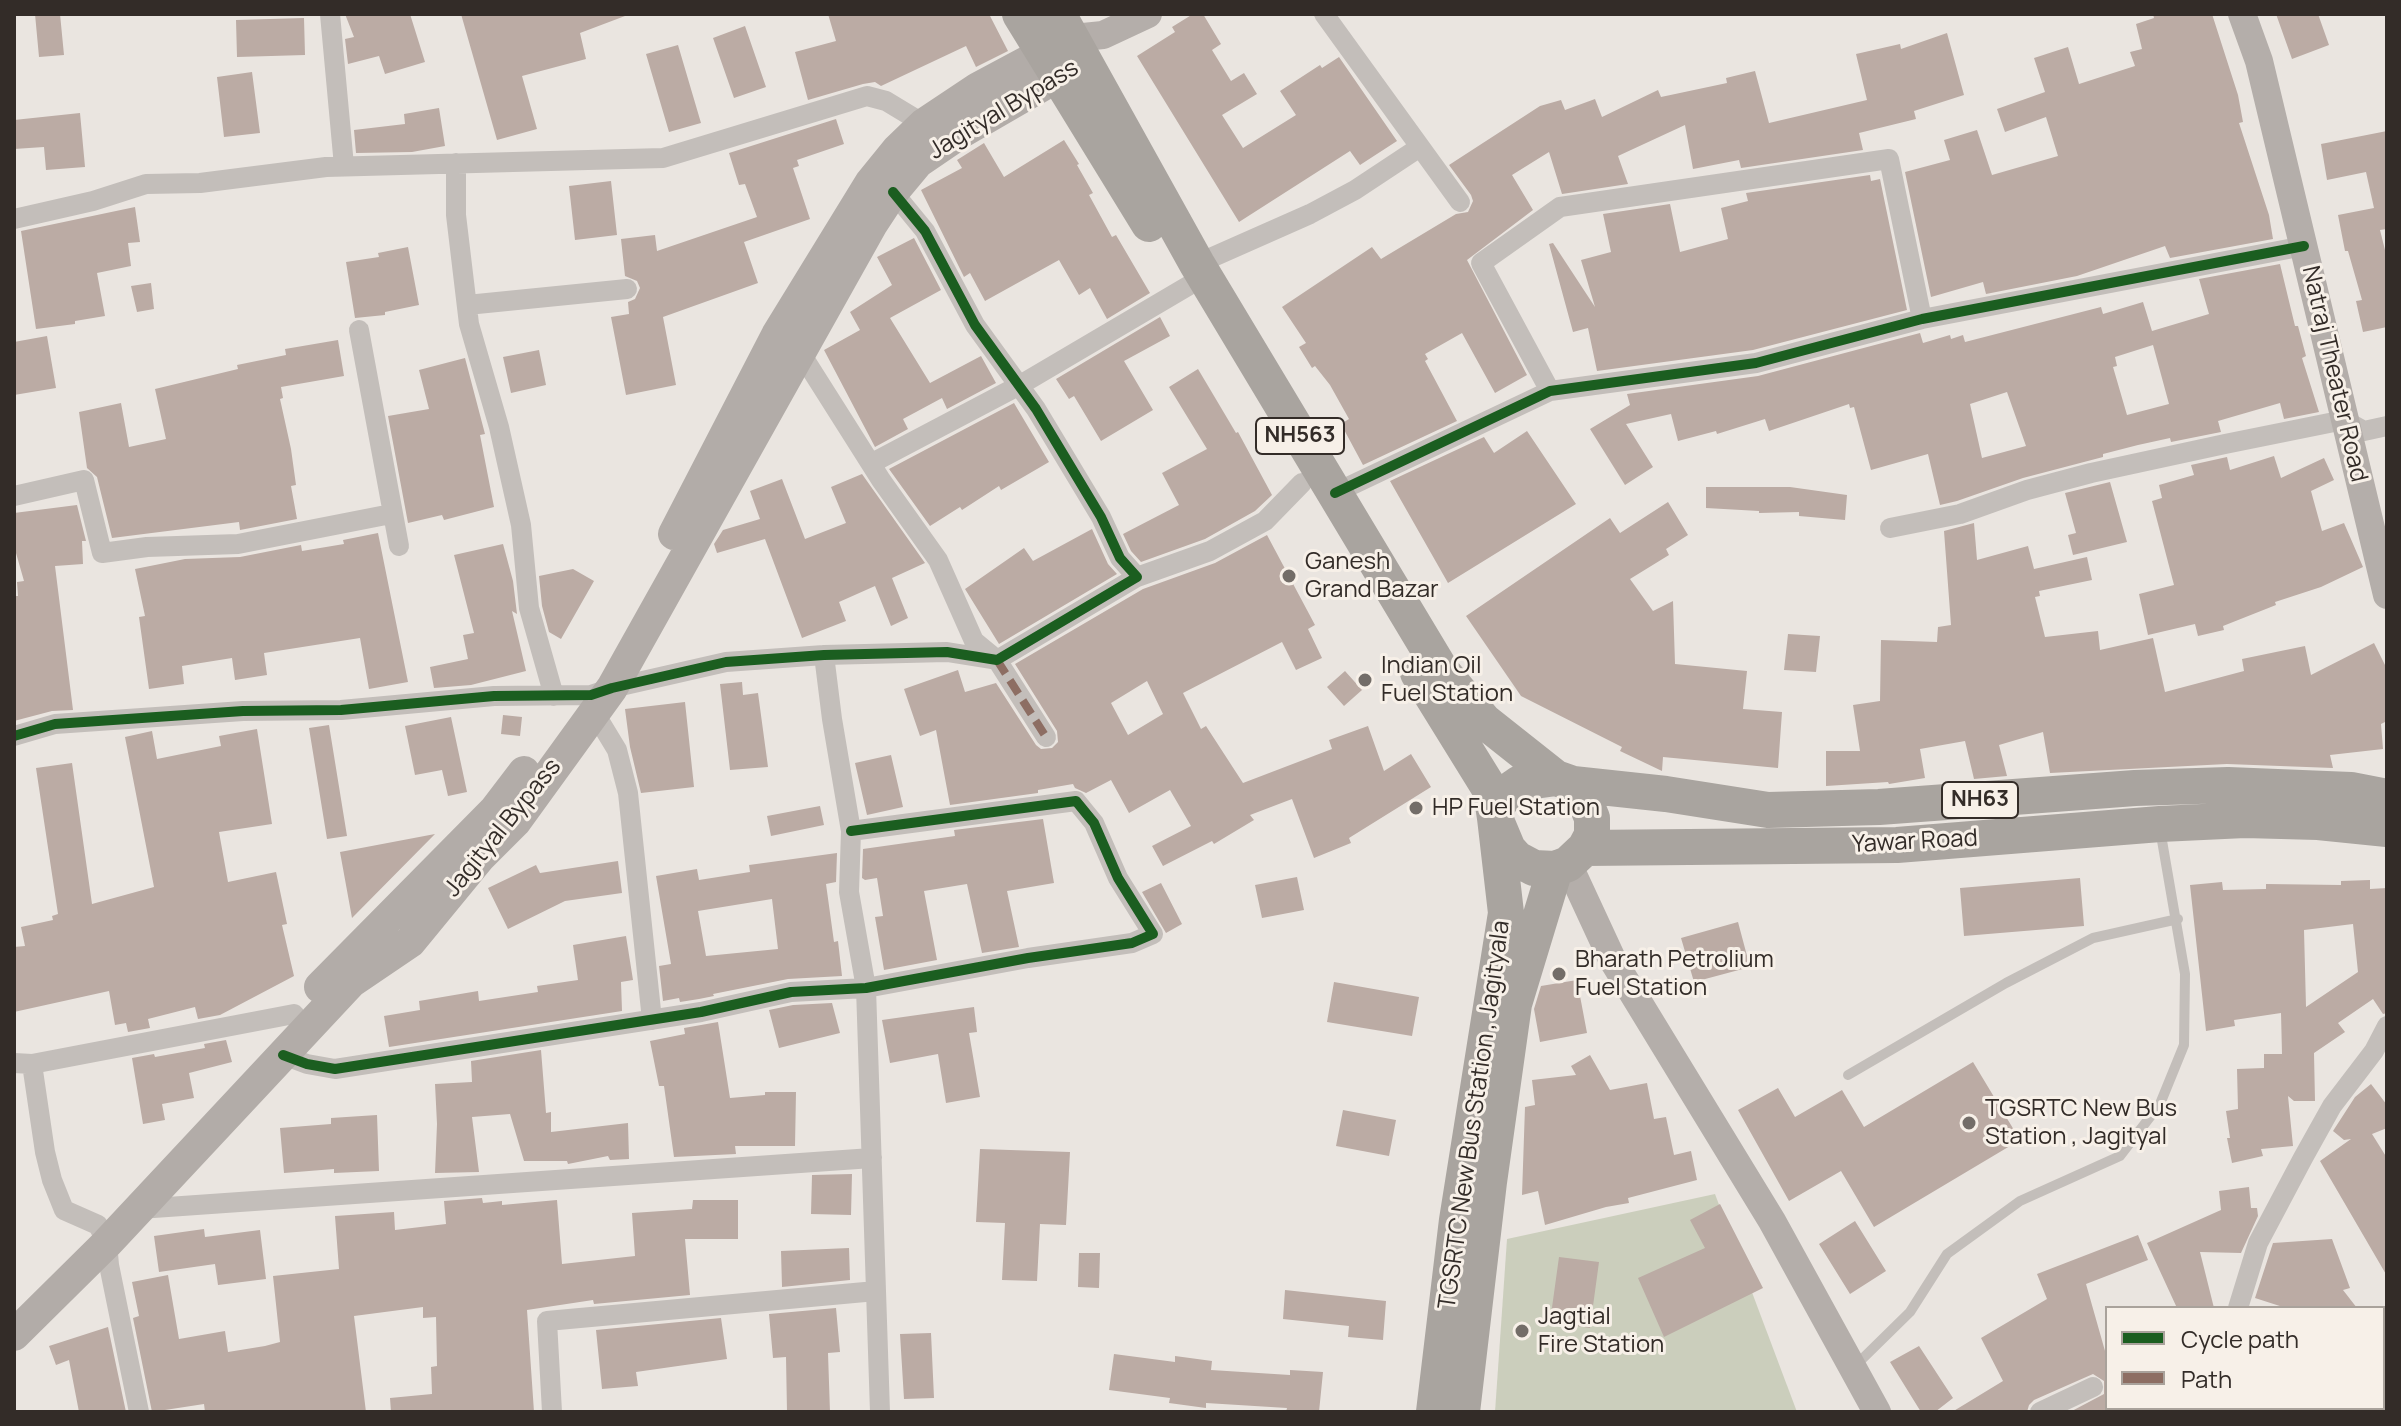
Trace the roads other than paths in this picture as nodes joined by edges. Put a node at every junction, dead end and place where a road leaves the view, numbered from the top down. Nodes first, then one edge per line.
1 (330, 14) edge
2 (1020, 14) edge
3 (1148, 14) edge
4 (1324, 14) edge
5 (2242, 14) edge
6 (2260, 14) edge
7 (1070, 46) edge
8 (924, 124) junction
9 (1420, 147) junction
10 (456, 163) junction
11 (344, 166) junction
12 (893, 192) junction
13 (1460, 202) dead end
14 (14, 219) edge
15 (2304, 246) junction
16 (1192, 275) junction
17 (627, 289) dead end
18 (467, 305) junction
19 (1922, 319) junction
20 (359, 330) dead end
21 (800, 352) junction
22 (1020, 385) junction
23 (1550, 391) junction
24 (2365, 426) edge
25 (872, 463) junction
26 (1318, 488) junction
27 (14, 496) edge
28 (391, 514) junction
29 (2387, 524) edge
30 (1890, 528) dead end
31 (399, 546) dead end
32 (1137, 577) junction
33 (2387, 595) edge
34 (824, 655) junction
35 (997, 660) junction
36 (554, 696) junction
37 (599, 698) junction
38 (14, 736) edge
39 (1046, 737) dead end
40 (1564, 781) junction
41 (2387, 797) edge
42 (1495, 818) junction
43 (2160, 824) junction
44 (2387, 829) edge
45 (851, 831) junction
46 (1569, 861) junction
47 (2178, 919) junction
48 (866, 988) junction
49 (294, 1014) junction
50 (652, 1020) junction
51 (2387, 1026) edge
52 (283, 1055) junction
53 (23, 1063) edge
54 (1848, 1075) dead end
55 (872, 1158) junction
56 (139, 1209) junction
57 (103, 1234) junction
58 (876, 1291) junction
59 (2239, 1306) edge
60 (14, 1308) edge
61 (14, 1335) edge
62 (1852, 1369) junction
63 (2093, 1387) dead end
64 (139, 1412) edge
65 (552, 1412) edge
66 (880, 1412) edge
67 (1434, 1412) edge
68 (1462, 1412) edge
69 (1877, 1412) edge
70 (2040, 1412) edge

1 - 11 street
2 - 7 highway, NH563
3 - 7 street
4 - 9 street
5 - 15 street, Natraj Theater Road
6 - 24 street, Natraj Theater Road
7 - 8 main road, Jagityal Bypass
7 - 12 main road, Jagityal Bypass
7 - 16 highway, NH563
8 - 10 street
8 - 37 main road, Jagityal Bypass
9 - 13 street
9 - 16 street
10 - 11 street
10 - 18 street
11 - 14 street
12 - 21 main road, Jagityal Bypass
12 - 22 street
15 - 19 street
15 - 24 street, Natraj Theater Road
16 - 22 street
16 - 26 highway, NH563
17 - 18 street
18 - 36 street
19 - 23 street
19 - 23 street
20 - 28 street
21 - 25 street
21 - 37 main road, Jagityal Bypass
22 - 25 street
22 - 32 street
23 - 26 street
24 - 29 street, Natraj Theater Road
24 - 30 street
24 - 33 street, Natraj Theater Road
25 - 35 street
26 - 32 street
26 - 40 highway, NH563
26 - 42 highway, NH563
27 - 28 street
28 - 31 street
32 - 35 street
34 - 35 street
34 - 37 street
34 - 45 street
35 - 39 street
36 - 37 street
36 - 38 street
37 - 49 main road, Jagityal Bypass
37 - 50 street
37 - 52 main road, Jagityal Bypass
40 - 41 highway, NH63
40 - 42 highway, NH63
40 - 46 highway, NH563
42 - 46 highway, NH563
42 - 67 highway, TGSRTC New Bus Station , Jagityala
43 - 44 highway, Yawar Road / NH63
43 - 46 highway, Yawar Road / NH63
43 - 47 lane
45 - 48 street
45 - 48 street
46 - 62 street
46 - 68 highway
47 - 54 lane
47 - 62 lane
48 - 50 street
48 - 55 street
49 - 53 street
49 - 57 main road, Jagityal Bypass
50 - 52 street
51 - 59 street
52 - 56 main road, Jagityal Bypass
53 - 57 street
55 - 56 street
55 - 58 street
56 - 57 main road, Jagityal Bypass
57 - 60 main road, Jagityal Bypass
57 - 61 main road, Jagityal Bypass
57 - 64 street
58 - 65 street
58 - 66 street
62 - 69 street
63 - 70 street

